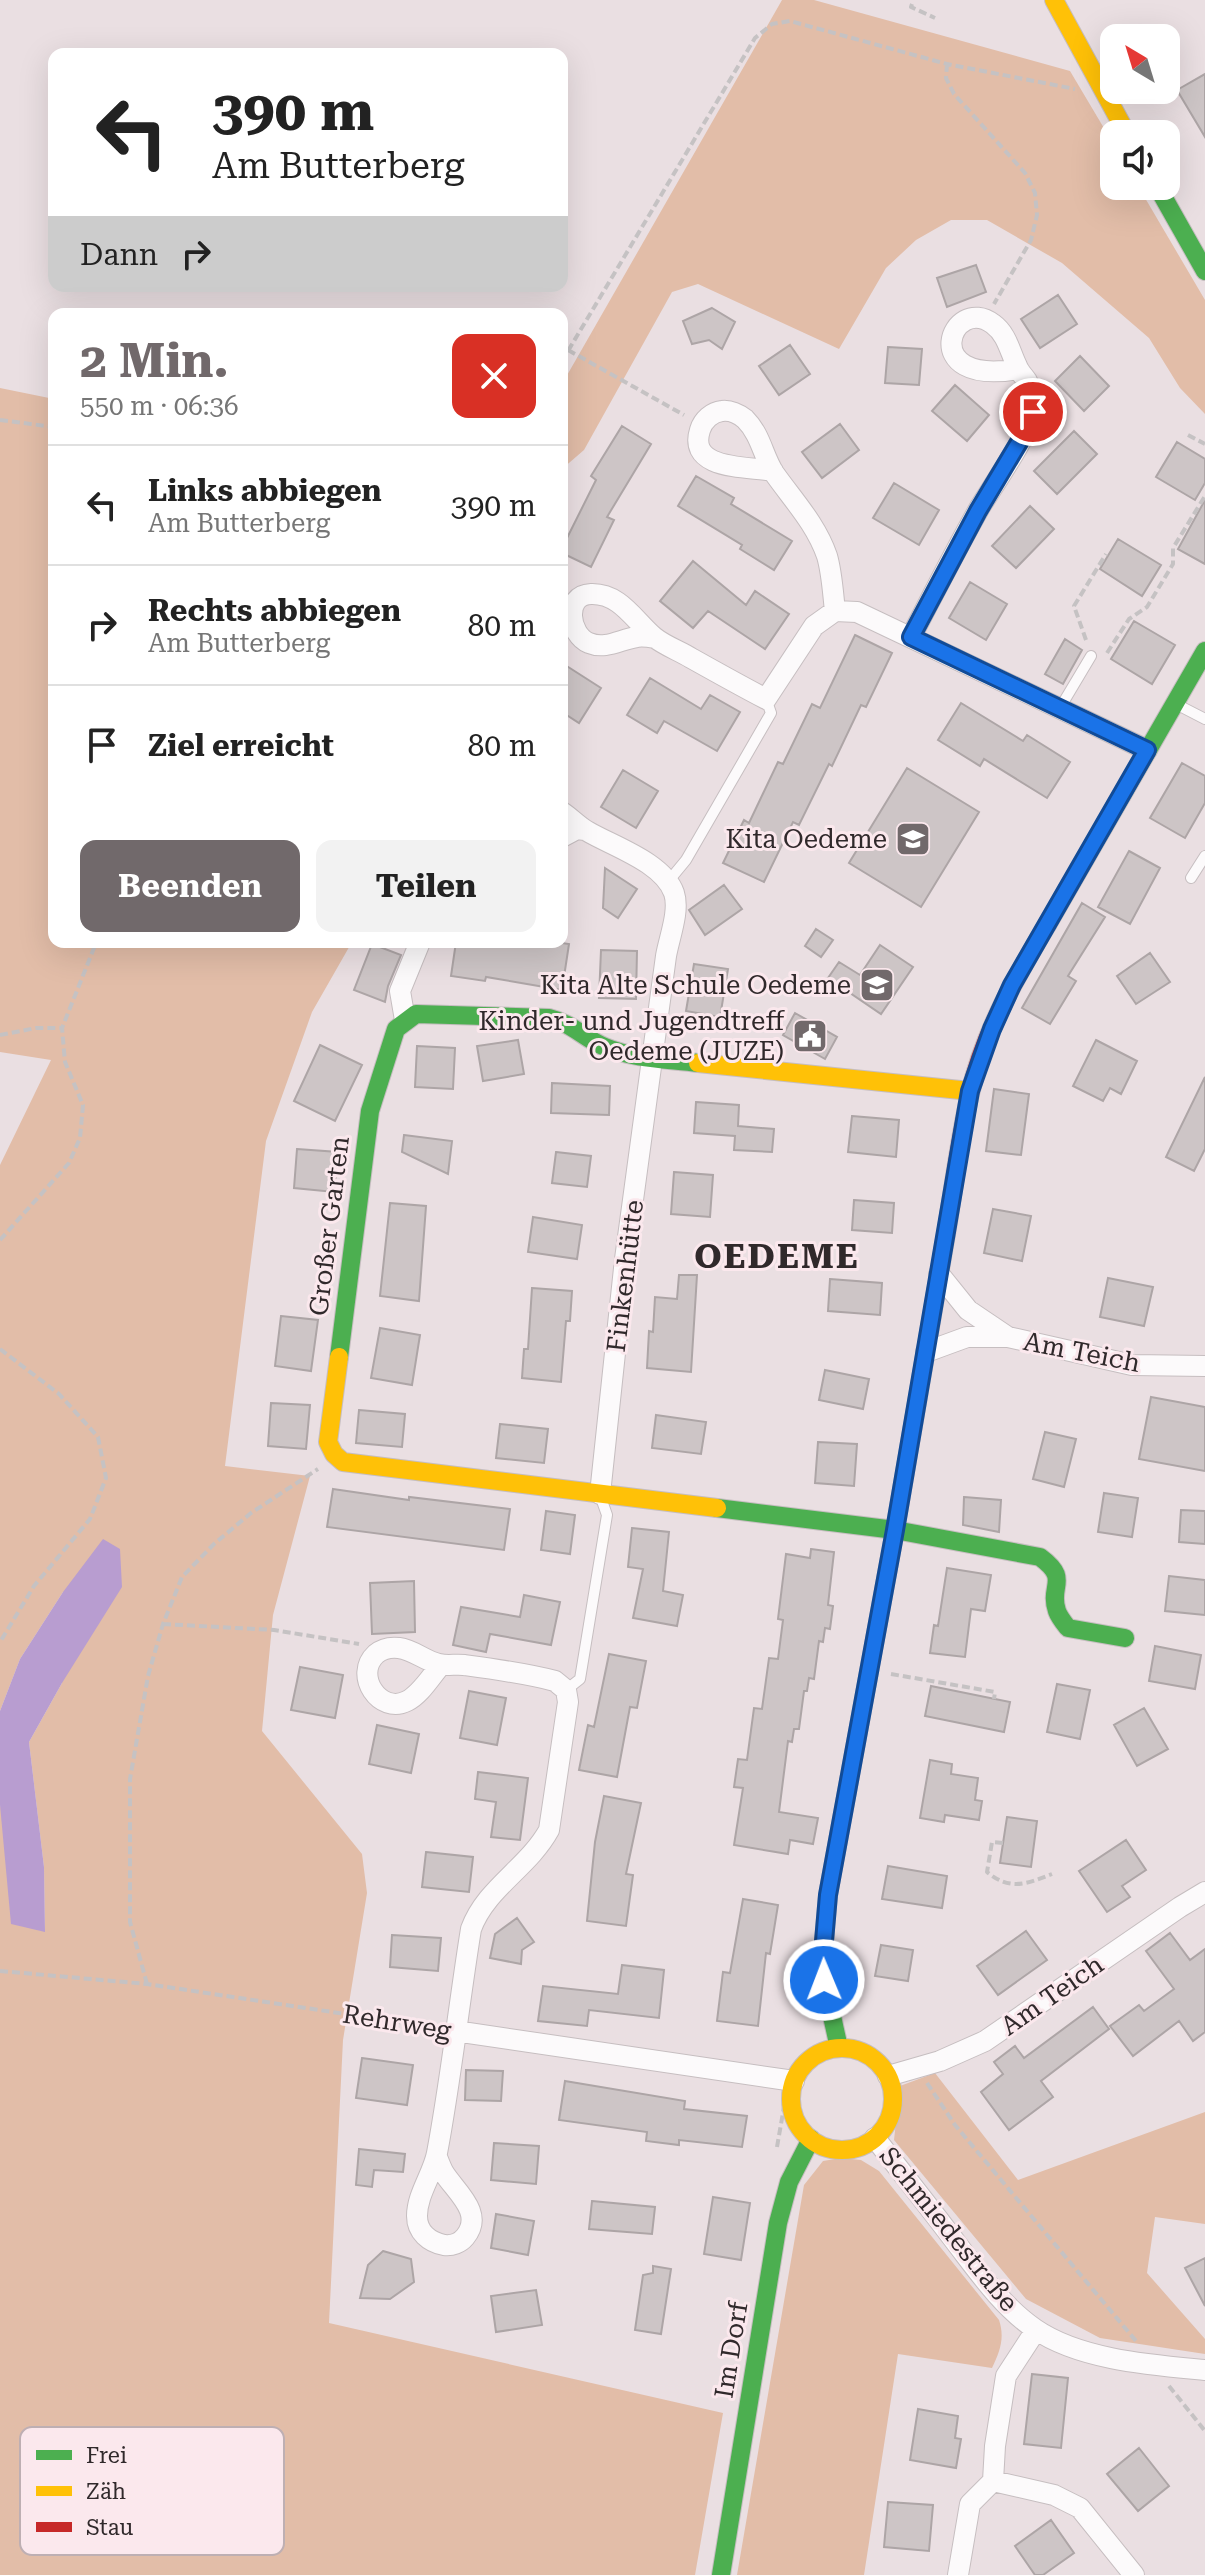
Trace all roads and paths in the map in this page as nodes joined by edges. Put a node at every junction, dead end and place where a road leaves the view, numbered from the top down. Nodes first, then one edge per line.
1 (1054, 0) edge
2 (912, 4) dead end
3 (935, 18) dead end
4 (947, 64) junction
5 (1100, 86) edge
6 (1100, 94) edge
7 (1165, 200) edge
8 (1205, 271) edge
9 (985, 319) junction
10 (568, 350) joint
11 (1018, 369) junction
12 (0, 420) edge
13 (48, 426) edge
14 (701, 426) junction
15 (1188, 435) dead end
16 (1205, 444) edge
17 (773, 471) junction
18 (1205, 496) edge
19 (1198, 507) junction
20 (1205, 511) edge
21 (1106, 554) dead end
22 (835, 611) junction
23 (911, 637) junction
24 (655, 638) dead end
25 (1205, 651) edge
26 (1091, 656) junction
27 (766, 699) junction
28 (1174, 703) junction
29 (1060, 708) junction
30 (1205, 719) edge
31 (1147, 750) junction
32 (568, 817) edge
33 (585, 830) junction
34 (568, 834) edge
35 (1205, 856) edge
36 (1191, 878) dead end
37 (667, 883) junction
38 (96, 948) edge
39 (418, 948) edge
40 (405, 1020) junction
41 (62, 1028) junction
42 (0, 1035) edge
43 (653, 1058) junction
44 (970, 1091) junction
45 (0, 1240) edge
46 (939, 1274) junction
47 (1008, 1337) junction
48 (0, 1349) edge
49 (926, 1352) junction
50 (1205, 1366) edge
51 (334, 1454) junction
52 (600, 1494) junction
53 (895, 1530) junction
54 (163, 1624) junction
55 (1125, 1638) dead end
56 (0, 1642) edge
57 (376, 1654) junction
58 (441, 1665) junction
59 (869, 1670) junction
60 (566, 1690) junction
61 (994, 1699) dead end
62 (1003, 1843) dead end
63 (1052, 1874) dead end
64 (1205, 1892) edge
65 (0, 1971) edge
66 (147, 1984) junction
67 (455, 2031) junction
68 (839, 2048) junction
69 (917, 2067) junction
70 (888, 2076) junction
71 (794, 2081) junction
72 (875, 2138) junction
73 (811, 2139) junction
74 (775, 2153) dead end
75 (437, 2157) dead end
76 (1036, 2330) junction
77 (1157, 2365) junction
78 (1205, 2370) edge
79 (1205, 2431) edge
80 (993, 2481) junction
81 (721, 2575) edge
82 (958, 2575) edge
83 (1134, 2575) edge

1 - 5 street
2 - 3 path
4 - 6 path
4 - 9 path
4 - 10 path
7 - 8 street
9 - 11 street
9 - 11 street
10 - 14 path
11 - 23 street
12 - 13 path
14 - 17 street
14 - 17 street
15 - 16 path
17 - 22 street
18 - 19 path
19 - 20 path
19 - 26 path
21 - 26 path
22 - 23 street
22 - 27 street
23 - 29 street
24 - 27 street
25 - 28 street
26 - 29 lane
27 - 37 lane
28 - 30 lane
28 - 31 street
29 - 31 street
31 - 44 street
32 - 33 street
33 - 34 street
33 - 37 street
35 - 36 lane
37 - 43 street, Finkenhütte
38 - 41 path
39 - 40 street
40 - 43 street
40 - 51 street, Großer Garten
41 - 42 path
41 - 45 path
43 - 44 street
43 - 52 street, Finkenhütte
44 - 46 street
46 - 47 street, Am Teich
46 - 49 street
47 - 49 street, Am Teich
47 - 50 street, Am Teich
48 - 56 path
49 - 53 street
51 - 52 street
51 - 54 path
52 - 53 street
52 - 60 lane
53 - 55 street
53 - 59 street
54 - 57 path
54 - 66 path
57 - 58 street
57 - 58 street
58 - 60 street
59 - 61 path
59 - 68 street
60 - 67 street
62 - 63 path
64 - 69 street, Am Teich
65 - 66 path, Rehrweg
66 - 67 path, Rehrweg
67 - 71 street, Rehrweg
67 - 75 street
68 - 70 street
68 - 71 street
69 - 70 street, Am Teich
69 - 77 path
70 - 72 street
71 - 73 street
71 - 74 path
72 - 73 street
72 - 76 street, Schmiedestraße
73 - 81 street, Im Dorf
76 - 77 street, Schmiedestraße
76 - 80 street
77 - 78 street, Schmiedestraße
77 - 79 path
80 - 82 street
80 - 83 street

